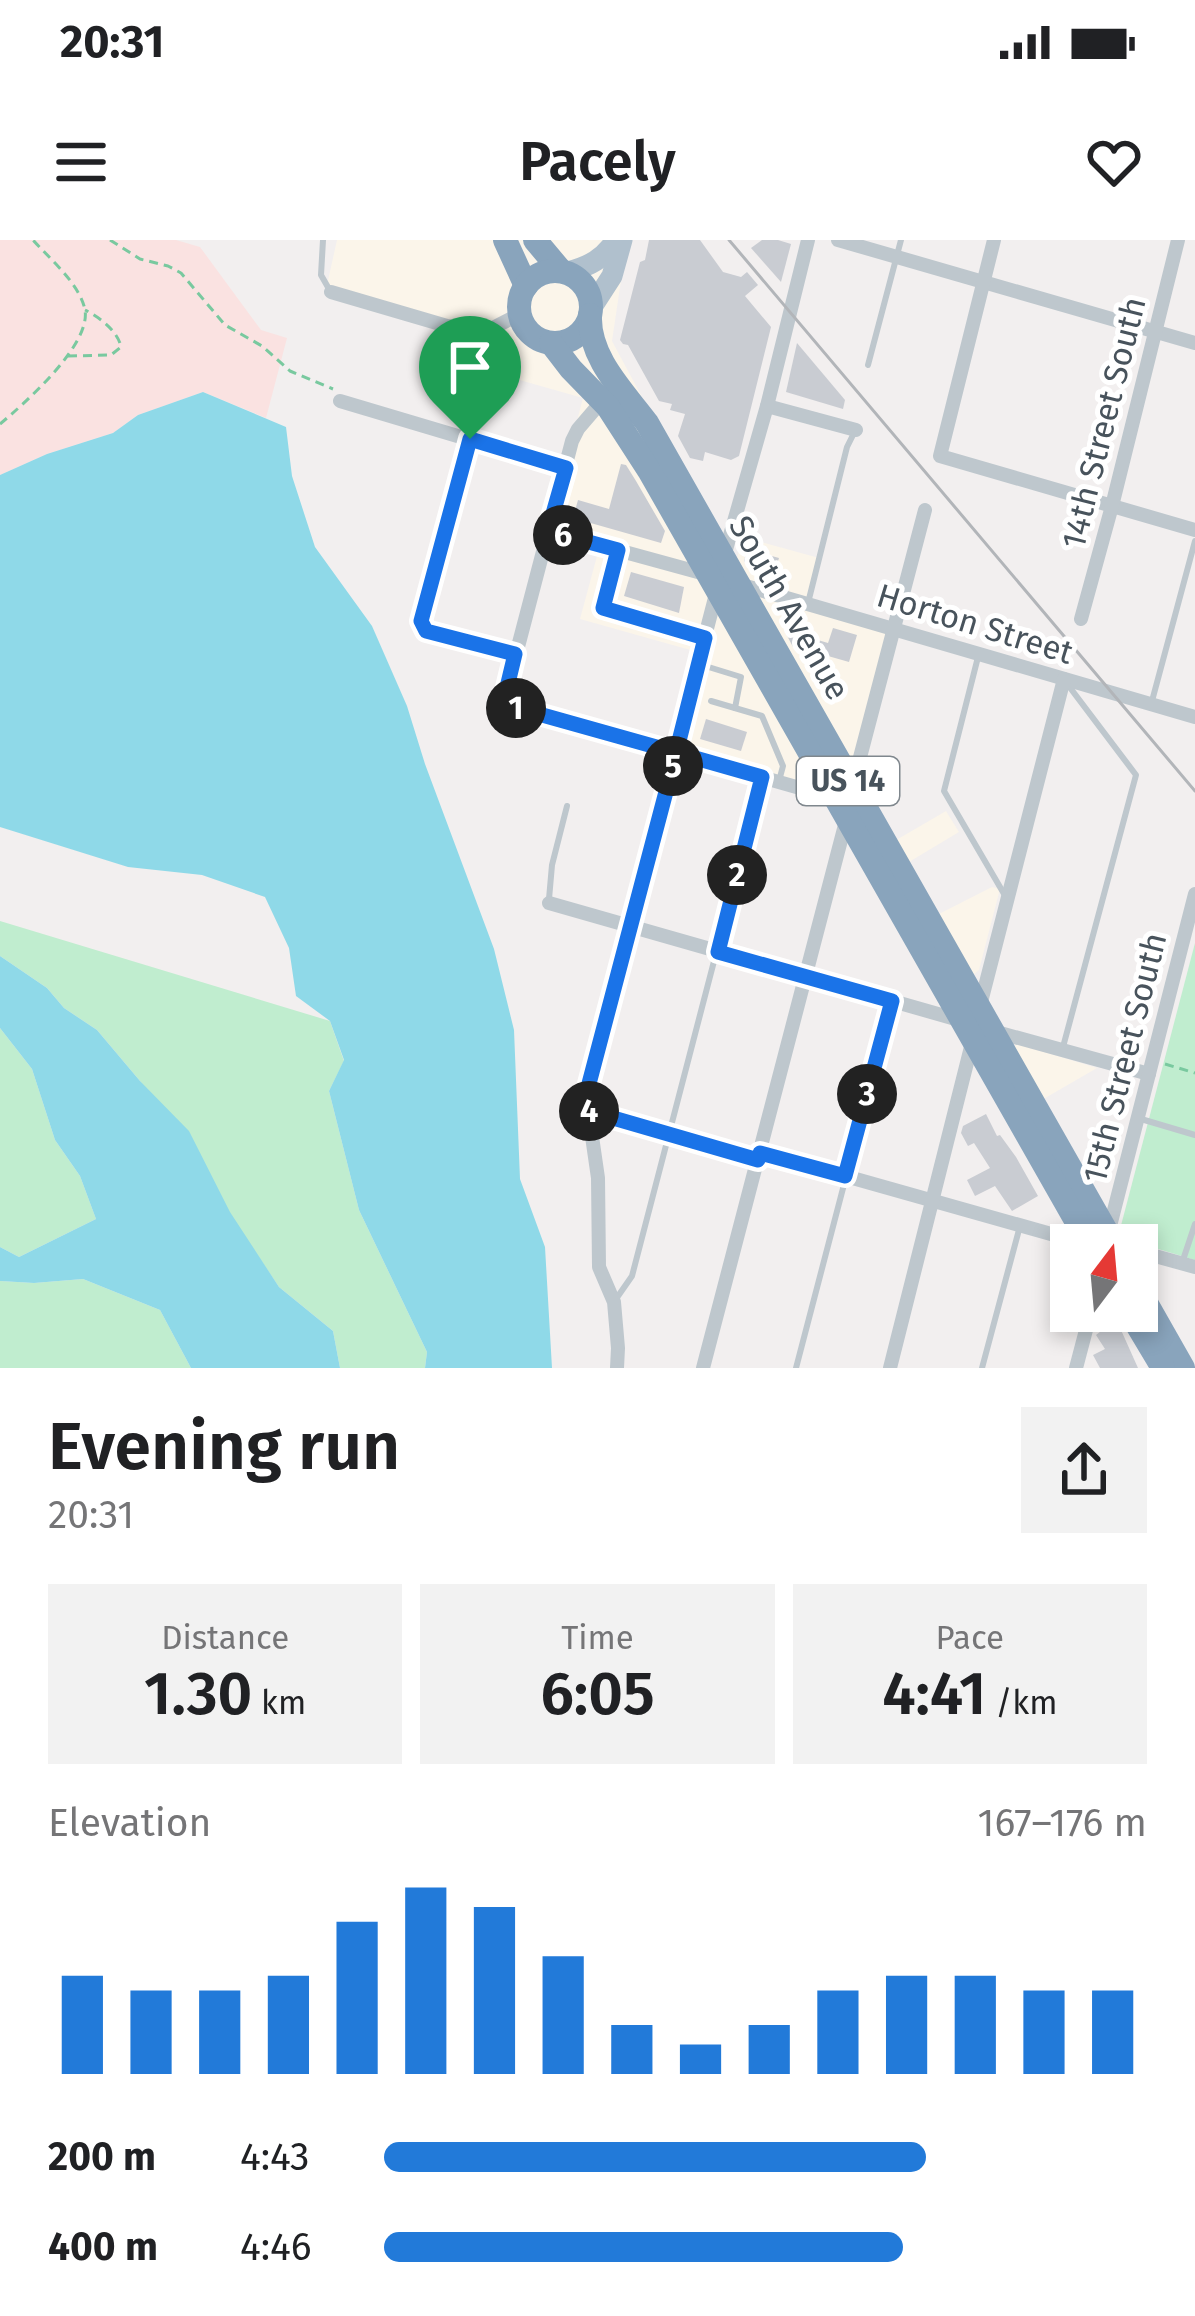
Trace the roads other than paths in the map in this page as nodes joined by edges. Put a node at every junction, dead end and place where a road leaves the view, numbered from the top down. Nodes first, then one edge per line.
1 (323, 240) edge
2 (506, 240) edge
3 (535, 240) edge
4 (619, 240) edge
5 (808, 240) edge
6 (838, 240) edge
7 (902, 240) edge
8 (994, 240) edge
9 (1178, 240) edge
10 (897, 257) junction
11 (565, 272) junction
12 (983, 282) junction
13 (526, 286) junction
14 (331, 292) joint
15 (591, 311) junction
16 (520, 314) junction
17 (489, 330) junction
18 (1155, 331) junction
19 (551, 343) junction
20 (1195, 343) edge
21 (868, 365) dead end
22 (340, 401) road end
23 (602, 401) junction
24 (767, 406) junction
25 (856, 430) joint
26 (470, 439) junction
27 (566, 468) junction
28 (1112, 506) junction
29 (925, 510) dead end
30 (1195, 530) edge
31 (548, 531) junction
32 (1195, 541) edge
33 (618, 550) junction
34 (722, 577) junction
35 (808, 603) junction
36 (1081, 619) dead end
37 (893, 628) junction
38 (705, 638) junction
39 (515, 654) junction
40 (979, 654) junction
41 (698, 664) junction
42 (1064, 679) junction
43 (711, 701) dead end
44 (1151, 704) junction
45 (735, 708) junction
46 (1195, 717) edge
47 (676, 753) junction
48 (762, 777) junction
49 (779, 782) junction
50 (845, 801) junction
51 (567, 806) dead end
52 (1195, 894) edge
53 (1008, 901) junction
54 (549, 903) joint
55 (630, 927) junction
56 (718, 952) junction
57 (803, 976) junction
58 (892, 1001) junction
59 (977, 1024) junction
60 (1063, 1051) junction
61 (1150, 1068) junction
62 (589, 1111) junction
63 (1138, 1119) junction
64 (670, 1134) junction
65 (1195, 1135) edge
66 (759, 1156) junction
67 (845, 1176) junction
68 (932, 1201) junction
69 (1094, 1224) edge
70 (1110, 1224) edge
71 (1195, 1224) edge
72 (1020, 1226) junction
73 (1050, 1232) edge
74 (1158, 1257) edge
75 (1188, 1265) edge
76 (614, 1302) junction
77 (1158, 1324) edge
78 (1085, 1332) edge
79 (1142, 1332) edge
80 (616, 1368) edge
81 (703, 1368) edge
82 (796, 1368) edge
83 (890, 1368) edge
84 (982, 1368) edge
85 (1076, 1368) edge
86 (1163, 1368) edge
87 (1183, 1368) edge

1 - 14 lane
2 - 13 highway
3 - 11 highway, South Avenue / US 14
4 - 11 main road
4 - 15 main road
5 - 24 street
6 - 10 street
7 - 10 lane
8 - 12 street
9 - 18 street, 14th Street South
10 - 12 street
10 - 21 lane
11 - 13 highway
11 - 15 highway, South Avenue / US 14
12 - 18 street
12 - 28 street
13 - 16 highway
14 - 17 street
15 - 19 highway
15 - 34 highway, South Avenue / US 14
16 - 17 street
16 - 19 highway, South Avenue / US 14
17 - 26 street
18 - 20 street
18 - 28 street, 14th Street South
19 - 23 highway, South Avenue / US 14
22 - 26 street
23 - 27 street
23 - 34 highway, South Avenue / US 14
24 - 25 street
24 - 34 street
25 - 35 lane
26 - 27 street
26 - 39 street
27 - 31 street
28 - 30 street
28 - 36 street, 14th Street South
29 - 37 street
31 - 33 street, Horton Street
31 - 39 street
32 - 44 lane
33 - 34 street, Horton Street
33 - 38 lane
34 - 35 street, Horton Street
34 - 38 street
34 - 50 highway, South Avenue / US 14
35 - 37 street, Horton Street
37 - 40 street, Horton Street
37 - 50 street
38 - 41 street
39 - 47 street
40 - 42 street, Horton Street
40 - 53 lane
41 - 45 lane
41 - 47 street
42 - 44 street, Horton Street
42 - 53 street
42 - 60 lane
43 - 45 lane
44 - 46 street, Horton Street
45 - 49 lane
47 - 48 street
47 - 55 street
48 - 49 street
48 - 56 lane
49 - 50 street
50 - 57 street
50 - 59 highway, South Avenue / US 14
51 - 54 lane
52 - 61 street, 15th Street South
53 - 59 street
54 - 55 street
55 - 56 street
55 - 62 street
56 - 57 street
56 - 64 lane
57 - 58 street
57 - 66 street
58 - 59 street
58 - 67 lane
59 - 60 street
59 - 68 street
59 - 69 highway, South Avenue / US 14
60 - 61 street
61 - 63 street, 15th Street South
62 - 64 street
62 - 76 street
63 - 65 lane
63 - 70 street, 15th Street South
64 - 66 street
64 - 76 lane
66 - 67 street
66 - 81 street
67 - 68 street
67 - 82 lane
68 - 72 street
68 - 83 street
71 - 75 lane
72 - 73 street
72 - 84 lane
74 - 75 street
76 - 80 street
77 - 87 highway
78 - 85 street
79 - 86 highway

